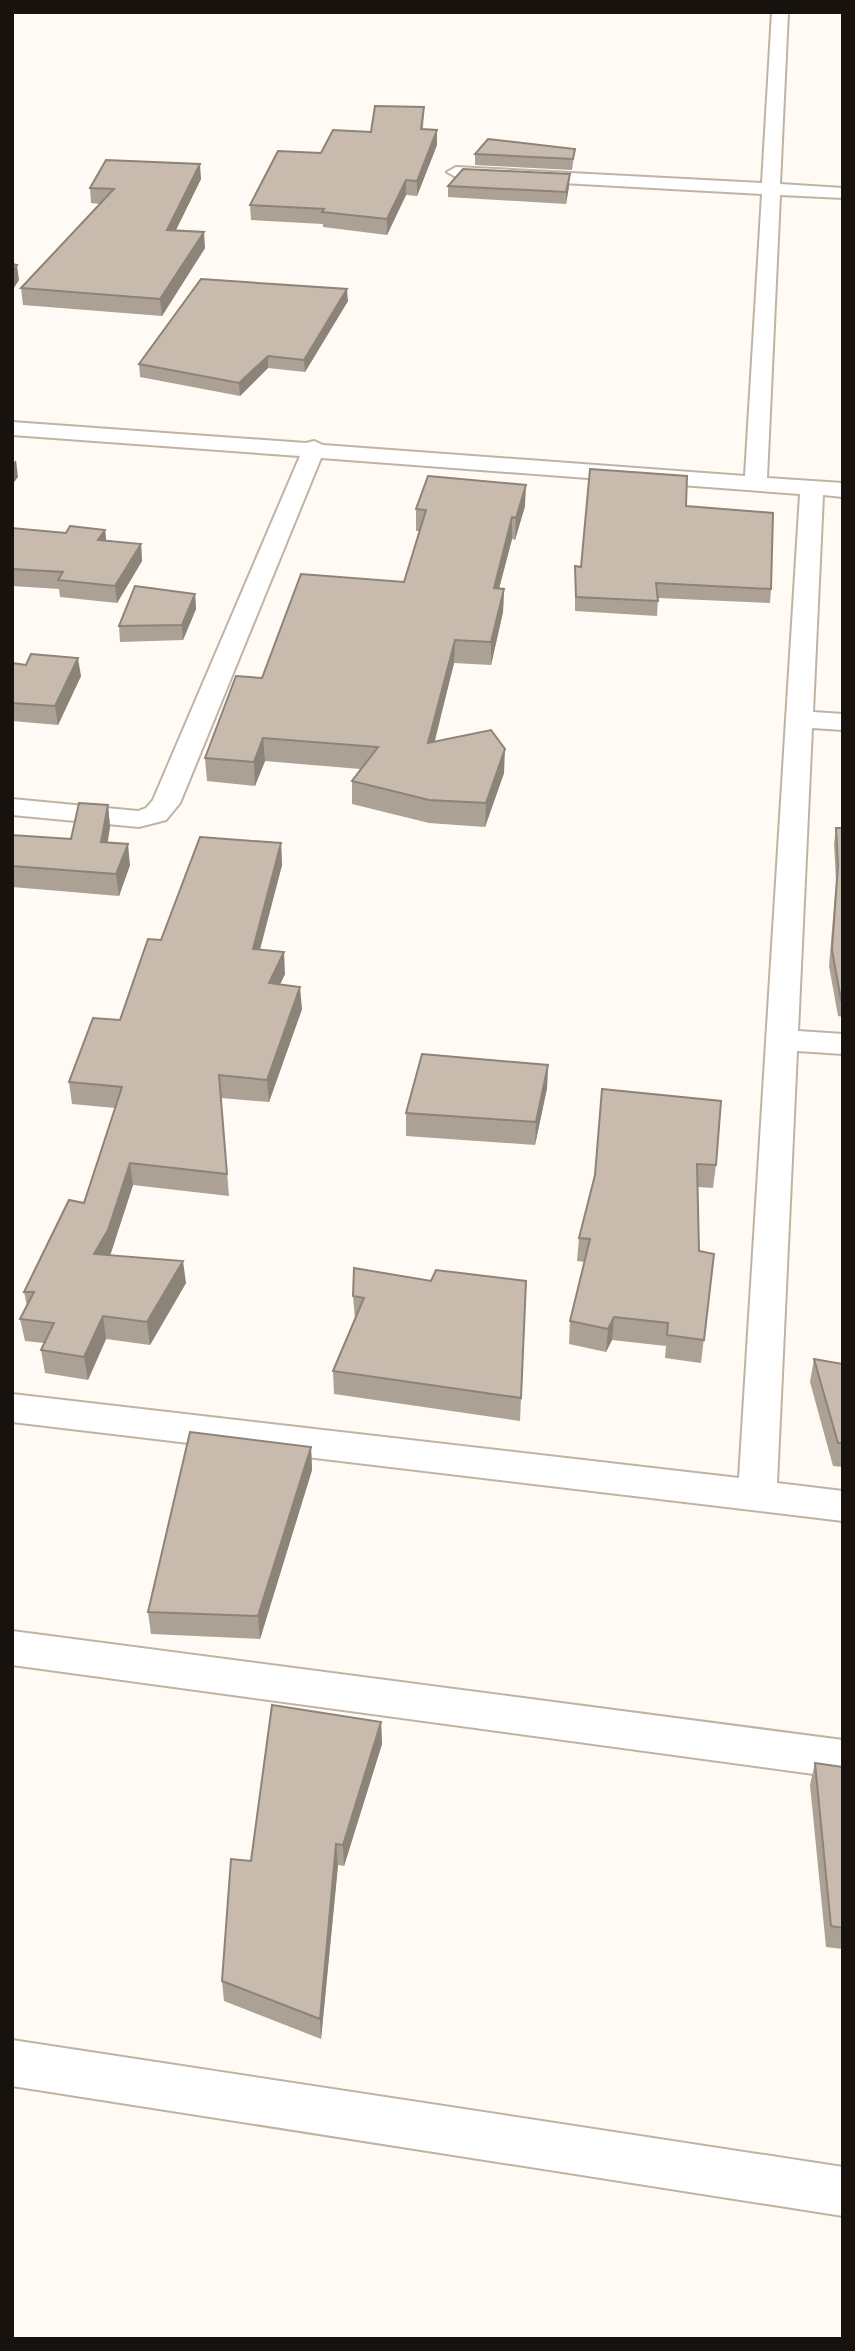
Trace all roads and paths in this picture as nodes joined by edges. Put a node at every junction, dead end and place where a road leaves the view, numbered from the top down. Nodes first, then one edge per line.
1 (780, 12) edge
2 (457, 172) edge
3 (770, 190) junction
4 (843, 193) edge
5 (12, 428) edge
6 (314, 449) junction
7 (756, 482) junction
8 (812, 487) junction
9 (843, 490) edge
10 (800, 719) junction
11 (843, 723) edge
12 (12, 807) edge
13 (782, 1040) junction
14 (843, 1044) edge
15 (12, 1408) edge
16 (757, 1496) junction
17 (843, 1506) edge
18 (12, 1648) edge
19 (843, 1759) edge
20 (12, 2063) edge
21 (843, 2192) edge

1 - 3 street
2 - 3 street
3 - 4 street
3 - 7 street
5 - 6 street
6 - 7 street
6 - 12 street
7 - 8 street
8 - 9 street
8 - 10 street
10 - 11 street
10 - 13 street
13 - 14 street
13 - 16 street
15 - 16 street
16 - 17 street
18 - 19 street
20 - 21 street

